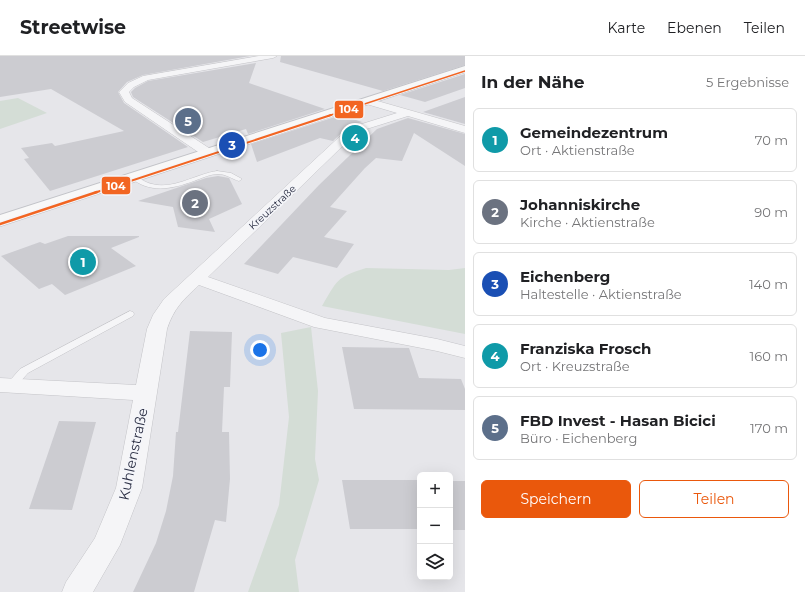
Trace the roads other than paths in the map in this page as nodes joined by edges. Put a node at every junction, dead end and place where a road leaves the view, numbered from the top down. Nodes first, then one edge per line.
1 (273, 56) edge
2 (465, 69) edge
3 (367, 101) junction
4 (408, 113) junction
5 (465, 130) edge
6 (208, 153) junction
7 (134, 177) junction
8 (239, 179) dead end
9 (0, 221) edge
10 (195, 278) junction
11 (130, 314) dead end
12 (157, 329) joint
13 (465, 352) edge
14 (5, 385) edge
15 (146, 393) junction
16 (76, 592) edge

1 - 6 street
2 - 3 main road
3 - 4 street
3 - 6 main road
4 - 5 street
4 - 10 street, Kreuzstraße
6 - 7 main road
7 - 8 lane
7 - 9 main road
10 - 12 street, Kreuzstraße
10 - 13 street
11 - 14 lane
12 - 15 street, Kuhlenstraße
14 - 15 street
15 - 16 street, Kuhlenstraße

